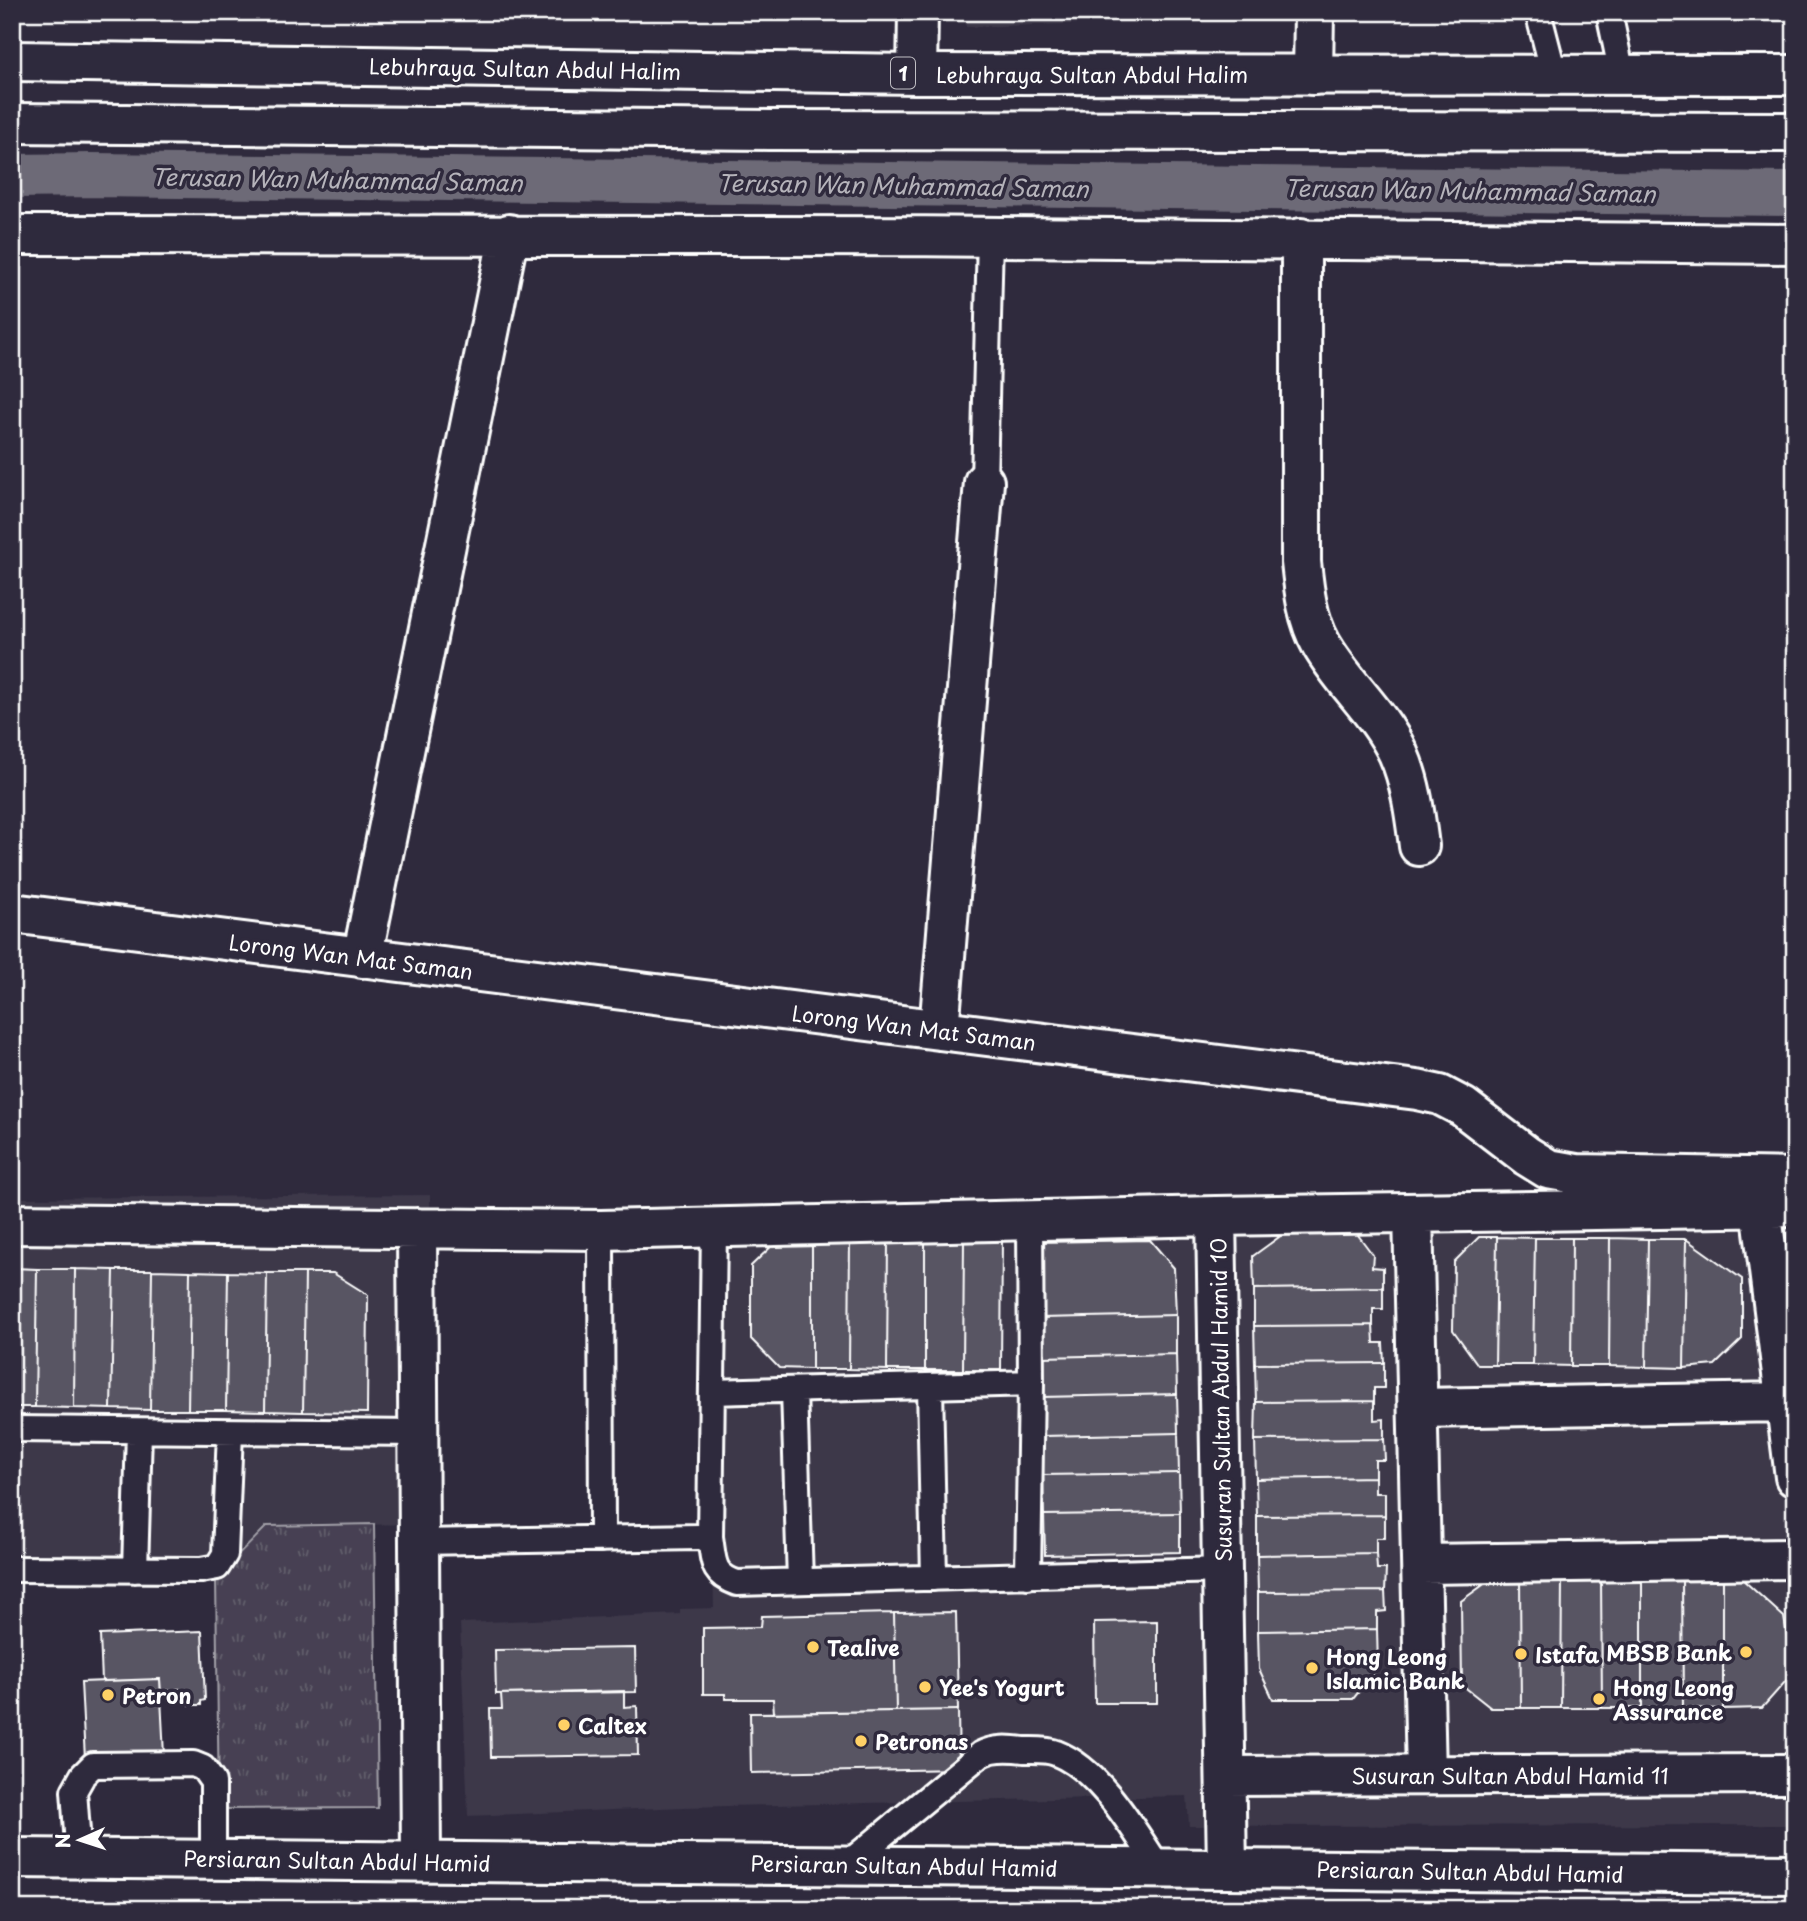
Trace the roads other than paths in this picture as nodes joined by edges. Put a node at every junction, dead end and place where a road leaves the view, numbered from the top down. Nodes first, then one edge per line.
1 (918, 12) edge
2 (1314, 12) edge
3 (1538, 12) edge
4 (1609, 12) edge
5 (12, 61) edge
6 (917, 74) junction
7 (1313, 75) junction
8 (1554, 75) junction
9 (1622, 75) junction
10 (1795, 75) edge
11 (12, 123) edge
12 (1795, 132) edge
13 (509, 233) junction
14 (12, 234) edge
15 (990, 237) junction
16 (1301, 238) junction
17 (1795, 244) edge
18 (984, 482) joint
19 (1419, 846) dead end
20 (12, 913) edge
21 (362, 958) junction
22 (939, 1030) junction
23 (1795, 1178) edge
24 (1778, 1207) edge
25 (1413, 1213) junction
26 (1216, 1216) junction
27 (1030, 1220) junction
28 (12, 1224) edge
29 (417, 1228) junction
30 (715, 1228) junction
31 (601, 1230) junction
32 (1031, 1383) junction
33 (930, 1386) junction
34 (794, 1390) junction
35 (712, 1392) junction
36 (1785, 1402) junction
37 (1418, 1408) junction
38 (12, 1429) edge
39 (139, 1431) junction
40 (230, 1432) junction
41 (418, 1433) junction
42 (1795, 1477) edge
43 (698, 1537) dead end
44 (602, 1539) junction
45 (419, 1542) junction
46 (1795, 1559) edge
47 (1422, 1564) junction
48 (12, 1569) edge
49 (135, 1570) junction
50 (1224, 1570) junction
51 (1028, 1576) junction
52 (934, 1578) junction
53 (800, 1581) junction
54 (1795, 1774) edge
55 (1426, 1775) junction
56 (1226, 1776) junction
57 (12, 1858) edge
58 (79, 1858) junction
59 (213, 1858) junction
60 (421, 1861) junction
61 (846, 1865) junction
62 (1159, 1868) junction
63 (1227, 1868) junction
64 (1795, 1874) edge

1 - 6 street
2 - 7 street
3 - 8 lane
4 - 9 lane
5 - 6 street, Lebuhraya Sultan Abdul Halim / 1
6 - 7 street, Lebuhraya Sultan Abdul Halim / 1
7 - 8 street, Lebuhraya Sultan Abdul Halim / 1
8 - 9 street, Lebuhraya Sultan Abdul Halim / 1
9 - 10 street, Lebuhraya Sultan Abdul Halim / 1
11 - 12 street
13 - 14 street
13 - 15 street
13 - 21 street
15 - 16 street
15 - 18 lane
16 - 17 street
16 - 19 street
18 - 22 street
20 - 21 street, Lorong Wan Mat Saman
21 - 22 street, Lorong Wan Mat Saman
22 - 23 street, Lorong Wan Mat Saman
24 - 25 street, Susuran Sultan Abdul Hamid 10
24 - 36 street
25 - 26 street, Susuran Sultan Abdul Hamid 10
25 - 37 street
26 - 27 street
26 - 50 street, Susuran Sultan Abdul Hamid 10
27 - 30 street
27 - 32 lane
28 - 29 street
29 - 31 street
29 - 41 street
30 - 31 street
30 - 35 lane
31 - 44 lane
32 - 33 lane
32 - 51 lane
33 - 34 lane
33 - 52 lane
34 - 35 lane
34 - 53 lane
35 - 53 lane
36 - 37 street
36 - 42 street
37 - 47 street
38 - 39 lane
39 - 40 lane
39 - 49 lane
40 - 41 lane
40 - 49 lane
41 - 45 street
43 - 44 lane
44 - 45 lane
45 - 60 street
46 - 47 street
47 - 55 street
48 - 49 lane
50 - 51 lane
50 - 56 street, Susuran Sultan Abdul Hamid 10
51 - 52 lane
52 - 53 lane
54 - 55 street, Susuran Sultan Abdul Hamid 11
55 - 56 street, Susuran Sultan Abdul Hamid 11
56 - 63 street, Susuran Sultan Abdul Hamid 10
57 - 58 street, Persiaran Sultan Abdul Hamid
58 - 59 street, Persiaran Sultan Abdul Hamid
58 - 59 lane
59 - 60 street, Persiaran Sultan Abdul Hamid
60 - 61 street, Persiaran Sultan Abdul Hamid
61 - 62 street, Persiaran Sultan Abdul Hamid
61 - 62 lane
62 - 63 street, Persiaran Sultan Abdul Hamid
63 - 64 street, Persiaran Sultan Abdul Hamid

